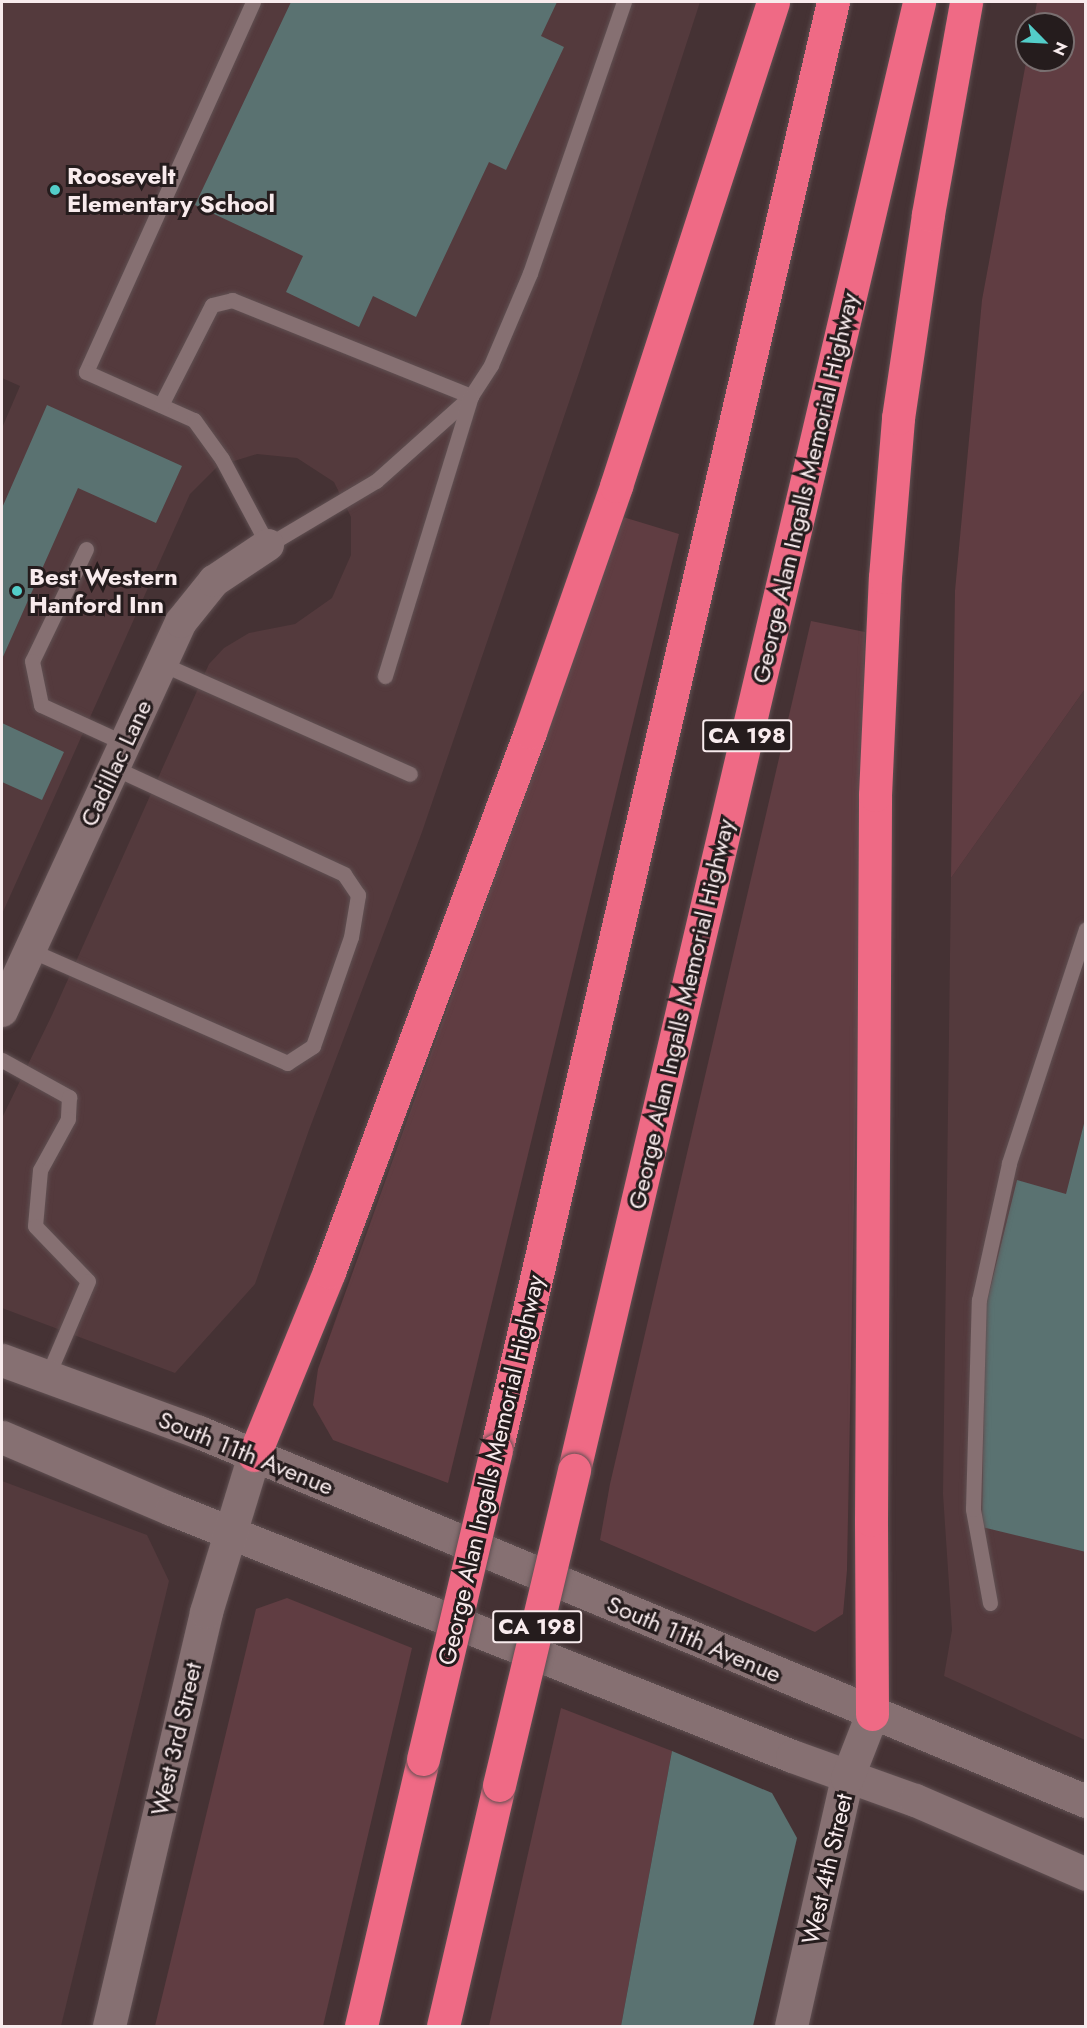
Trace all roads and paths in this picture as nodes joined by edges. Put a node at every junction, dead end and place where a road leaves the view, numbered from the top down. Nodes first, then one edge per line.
1 (253, 2) edge
2 (624, 2) edge
3 (773, 2) edge
4 (833, 2) edge
5 (919, 2) edge
6 (966, 2) edge
7 (471, 396) junction
8 (161, 405) junction
9 (268, 545) junction
10 (86, 549) dead end
11 (162, 664) junction
12 (385, 676) dead end
13 (120, 756) junction
14 (410, 774) dead end
15 (1086, 929) edge
16 (30, 950) junction
17 (2, 1011) edge
18 (2, 1060) edge
19 (2, 1360) edge
20 (47, 1377) junction
21 (2, 1437) edge
22 (254, 1455) junction
23 (232, 1533) junction
24 (990, 1603) dead end
25 (872, 1714) junction
26 (847, 1778) junction
27 (1086, 1801) edge
28 (1086, 1875) edge
29 (109, 2026) edge
30 (361, 2026) edge
31 (443, 2026) edge
32 (791, 2026) edge

1 - 8 lane
2 - 7 lane
3 - 22 highway
4 - 30 highway, George Alan Ingalls Memorial Highway / CA 198, bridge
5 - 31 highway, George Alan Ingalls Memorial Highway / CA 198, bridge
6 - 25 highway
7 - 8 lane
7 - 9 lane
7 - 12 lane
8 - 9 lane
9 - 11 street, Cadillac Lane
10 - 13 lane
11 - 13 street, Cadillac Lane
11 - 14 lane
13 - 16 street, Cadillac Lane
13 - 16 lane
15 - 24 lane
16 - 17 street, Cadillac Lane
18 - 20 lane
19 - 20 main road, South 11th Avenue
20 - 22 main road, South 11th Avenue
21 - 23 main road
22 - 23 main road, West 3rd Street
22 - 25 main road, South 11th Avenue
23 - 26 main road
23 - 29 main road, West 3rd Street
25 - 26 main road, West 4th Street
25 - 27 main road, South 11th Avenue
26 - 28 main road
26 - 32 main road, West 4th Street

